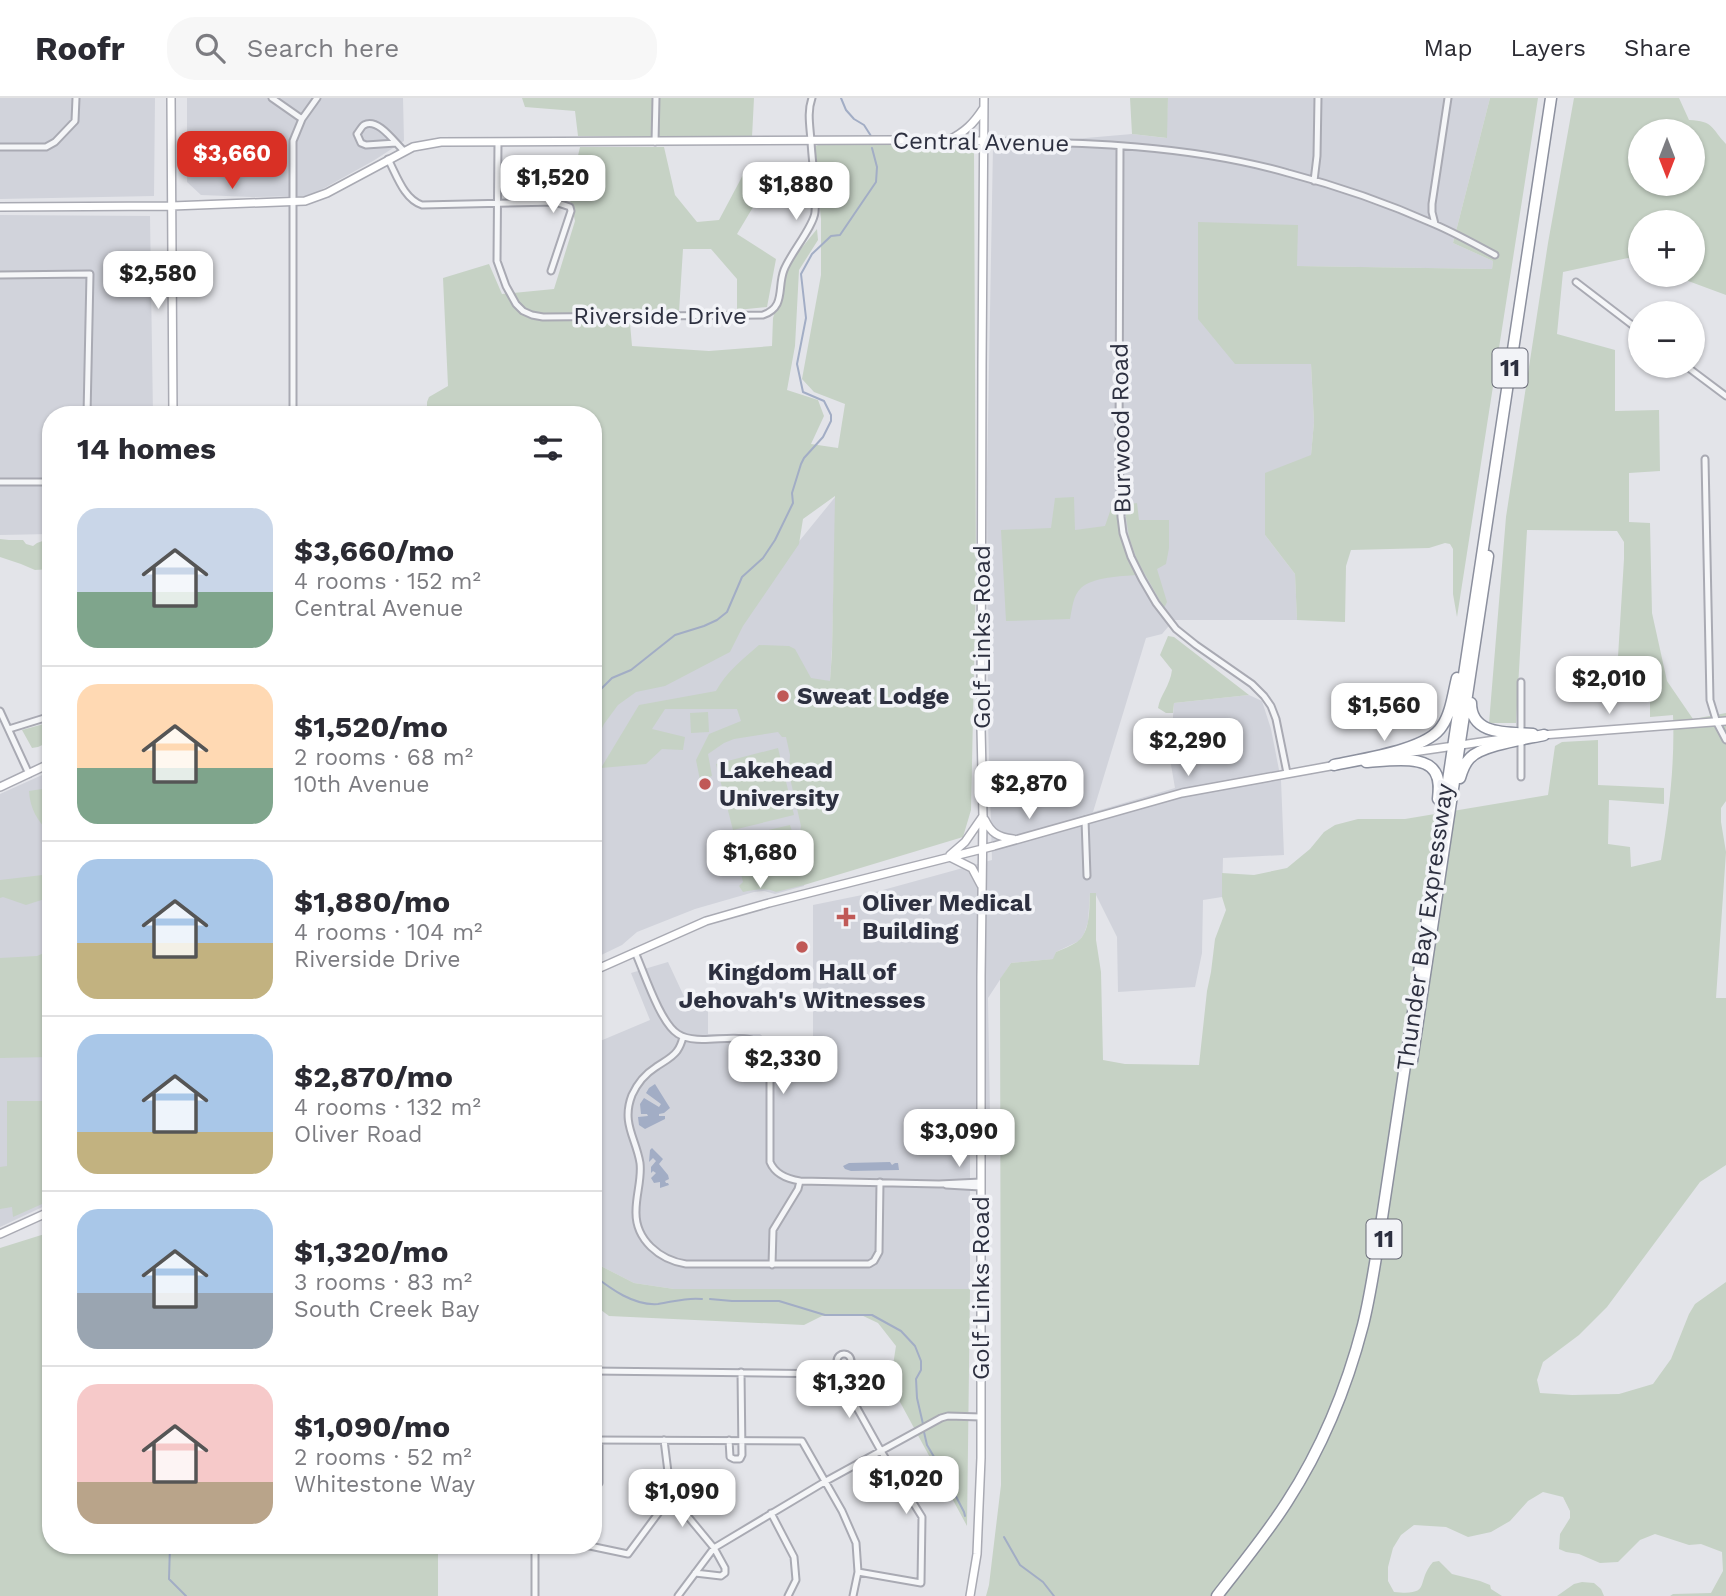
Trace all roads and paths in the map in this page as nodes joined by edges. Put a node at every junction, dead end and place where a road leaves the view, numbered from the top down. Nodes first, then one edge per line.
1 (76, 98) edge
2 (172, 98) edge
3 (272, 98) edge
4 (317, 98) edge
5 (656, 98) edge
6 (812, 98) edge
7 (984, 98) edge
8 (1318, 98) edge
9 (1448, 98) edge
10 (1551, 98) edge
11 (1558, 98) edge
12 (984, 108) junction
13 (302, 119) junction
14 (811, 141) junction
15 (948, 141) junction
16 (982, 141) junction
17 (498, 142) junction
18 (655, 142) junction
19 (396, 144) junction
20 (1121, 146) junction
21 (0, 147) edge
22 (404, 151) junction
23 (388, 159) junction
24 (1314, 181) junction
25 (497, 202) junction
26 (293, 203) junction
27 (0, 206) edge
28 (172, 206) junction
29 (1435, 224) junction
30 (1496, 254) dead end
31 (551, 271) dead end
32 (0, 275) edge
33 (1576, 282) dead end
34 (1628, 322) edge
35 (1702, 378) edge
36 (1726, 396) edge
37 (88, 406) edge
38 (173, 406) edge
39 (293, 406) edge
40 (1705, 459) dead end
41 (0, 482) edge
42 (42, 482) edge
43 (1473, 636) junction
44 (1521, 682) dead end
45 (0, 711) edge
46 (42, 719) edge
47 (1726, 721) edge
48 (1717, 723) junction
49 (9, 729) junction
50 (1544, 735) joint
51 (1521, 736) junction
52 (1726, 740) edge
53 (1456, 746) junction
54 (1334, 765) junction
55 (42, 768) edge
56 (29, 774) junction
57 (1287, 774) junction
58 (1521, 776) dead end
59 (0, 787) edge
60 (983, 816) junction
61 (1085, 820) junction
62 (1015, 839) junction
63 (1441, 847) junction
64 (983, 849) junction
65 (949, 857) junction
66 (1087, 876) dead end
67 (983, 888) junction
68 (635, 951) junction
69 (602, 967) edge
70 (684, 1037) junction
71 (800, 1181) junction
72 (880, 1182) junction
73 (981, 1185) junction
74 (42, 1215) edge
75 (0, 1234) edge
76 (772, 1265) junction
77 (841, 1367) dead end
78 (602, 1371) edge
79 (741, 1372) junction
80 (838, 1374) junction
81 (981, 1417) junction
82 (602, 1440) edge
83 (664, 1440) junction
84 (729, 1440) junction
85 (742, 1441) junction
86 (881, 1451) junction
87 (826, 1480) junction
88 (671, 1496) junction
89 (771, 1513) junction
90 (714, 1548) junction
91 (602, 1549) edge
92 (535, 1554) edge
93 (858, 1572) junction
94 (695, 1573) junction
95 (536, 1596) edge
96 (678, 1596) edge
97 (788, 1596) edge
98 (853, 1596) edge
99 (970, 1596) edge
100 (1217, 1596) edge
101 (1224, 1596) edge

1 - 21 street
2 - 28 main road
3 - 13 street
4 - 13 street
5 - 18 street
6 - 14 street, Riverside Drive
7 - 12 main road, Golf Links Road
8 - 24 street
9 - 29 street
10 - 43 highway, Thunder Bay Expressway / 11
11 - 43 highway, Thunder Bay Expressway / 11
12 - 15 main road
12 - 16 main road, Golf Links Road
13 - 26 street
14 - 15 main road, Central Avenue
14 - 18 main road, Central Avenue
14 - 25 street, Riverside Drive
15 - 16 main road, Central Avenue
16 - 20 street, Central Avenue
16 - 60 main road, Golf Links Road
17 - 18 main road, Central Avenue
17 - 22 main road, Central Avenue
17 - 25 street, Riverside Drive
19 - 19 street
19 - 22 street
20 - 24 street, Central Avenue
20 - 57 street, Burwood Road
22 - 23 main road, Central Avenue
23 - 25 street
23 - 26 main road, Central Avenue
24 - 29 street, Central Avenue
25 - 31 street
26 - 28 main road, Central Avenue
26 - 39 street
27 - 28 main road, Central Avenue
28 - 38 main road
29 - 30 street, Central Avenue
32 - 37 street
33 - 34 street
35 - 36 street
40 - 48 street
41 - 42 street
43 - 51 highway
43 - 53 highway, Thunder Bay Expressway / 11
43 - 54 highway
44 - 51 street
45 - 49 street
46 - 49 street
47 - 48 main road
48 - 50 main road
48 - 52 street
49 - 56 street
50 - 51 highway
51 - 53 main road
51 - 58 street
51 - 63 highway
53 - 54 main road
53 - 63 highway, Thunder Bay Expressway / 11
54 - 57 main road
54 - 63 highway
55 - 56 main road
56 - 59 main road
57 - 61 main road
60 - 62 main road
60 - 64 main road, Golf Links Road
60 - 65 main road
61 - 62 main road
61 - 66 street
62 - 64 main road
63 - 100 highway, Thunder Bay Expressway / 11
63 - 101 highway, Thunder Bay Expressway / 11
64 - 65 main road
64 - 67 main road, Golf Links Road
65 - 67 main road
65 - 68 main road
67 - 73 main road, Golf Links Road
68 - 69 main road
68 - 70 street
70 - 71 street
70 - 76 street
71 - 72 street
71 - 76 street
72 - 73 street
72 - 76 street
73 - 81 main road, Golf Links Road
74 - 75 main road
77 - 80 street
78 - 79 street
79 - 80 street
79 - 85 street
80 - 86 street
81 - 86 street
81 - 99 main road, Golf Links Road
82 - 83 street
83 - 84 street
83 - 88 street
84 - 85 street
84 - 85 street
85 - 87 street
86 - 87 street
86 - 93 street
87 - 89 street
87 - 93 street
88 - 90 street
88 - 91 street
89 - 90 street
89 - 97 street
90 - 94 street
90 - 94 street
92 - 95 street
93 - 98 street
94 - 96 street

